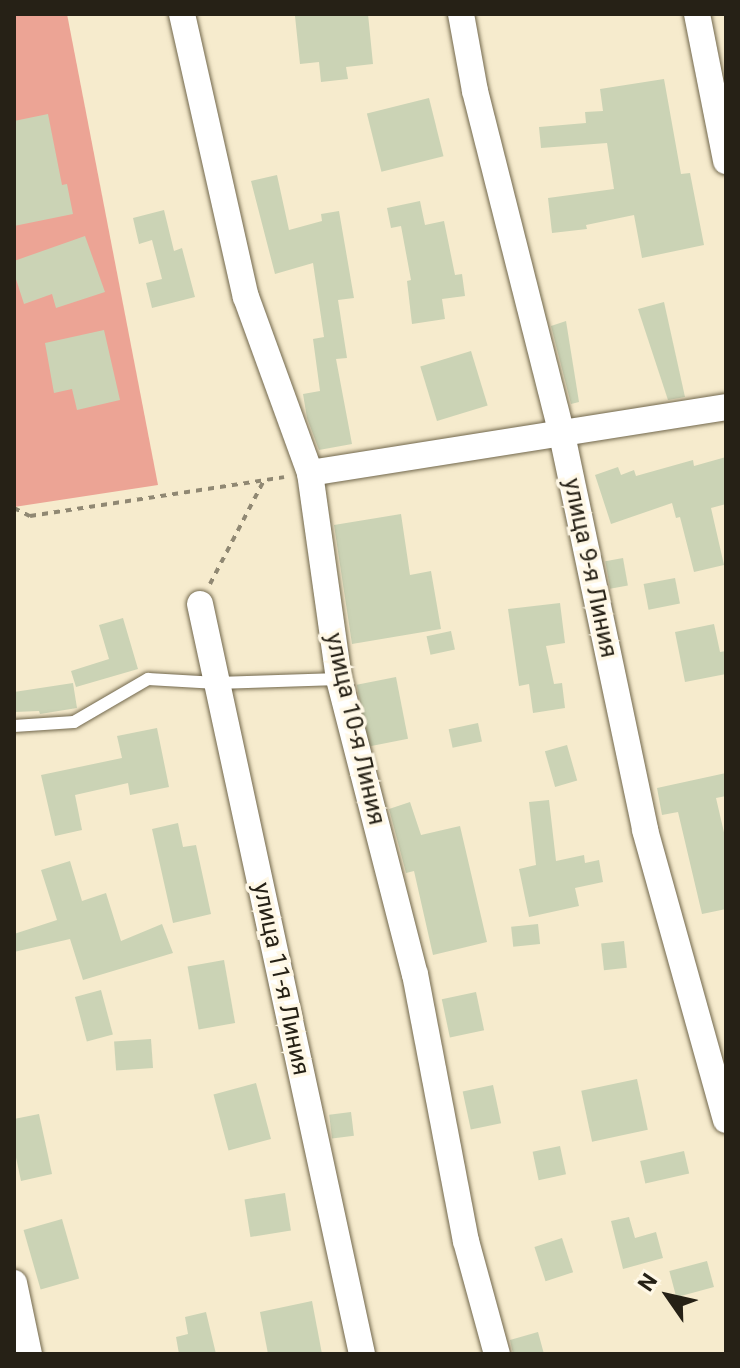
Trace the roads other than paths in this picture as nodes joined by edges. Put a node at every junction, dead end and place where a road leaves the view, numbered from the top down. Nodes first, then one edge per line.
1 (182, 14) edge
2 (461, 14) edge
3 (697, 14) edge
4 (726, 161) edge
5 (726, 407) edge
6 (561, 430) junction
7 (310, 473) junction
8 (200, 604) road end
9 (339, 679) junction
10 (217, 683) junction
11 (14, 726) edge
12 (726, 1120) edge
13 (14, 1283) edge
14 (29, 1354) edge
15 (362, 1354) edge
16 (497, 1354) edge

1 - 7 street, улица 10-я Линия
2 - 6 street, улица 9-я Линия
3 - 4 street
5 - 6 street
6 - 7 street
6 - 12 street, улица 9-я Линия
7 - 9 street, улица 10-я Линия
8 - 10 street, улица 11-я Линия
9 - 10 lane
9 - 16 street, улица 10-я Линия
10 - 11 lane
10 - 15 street, улица 11-я Линия
13 - 14 street

